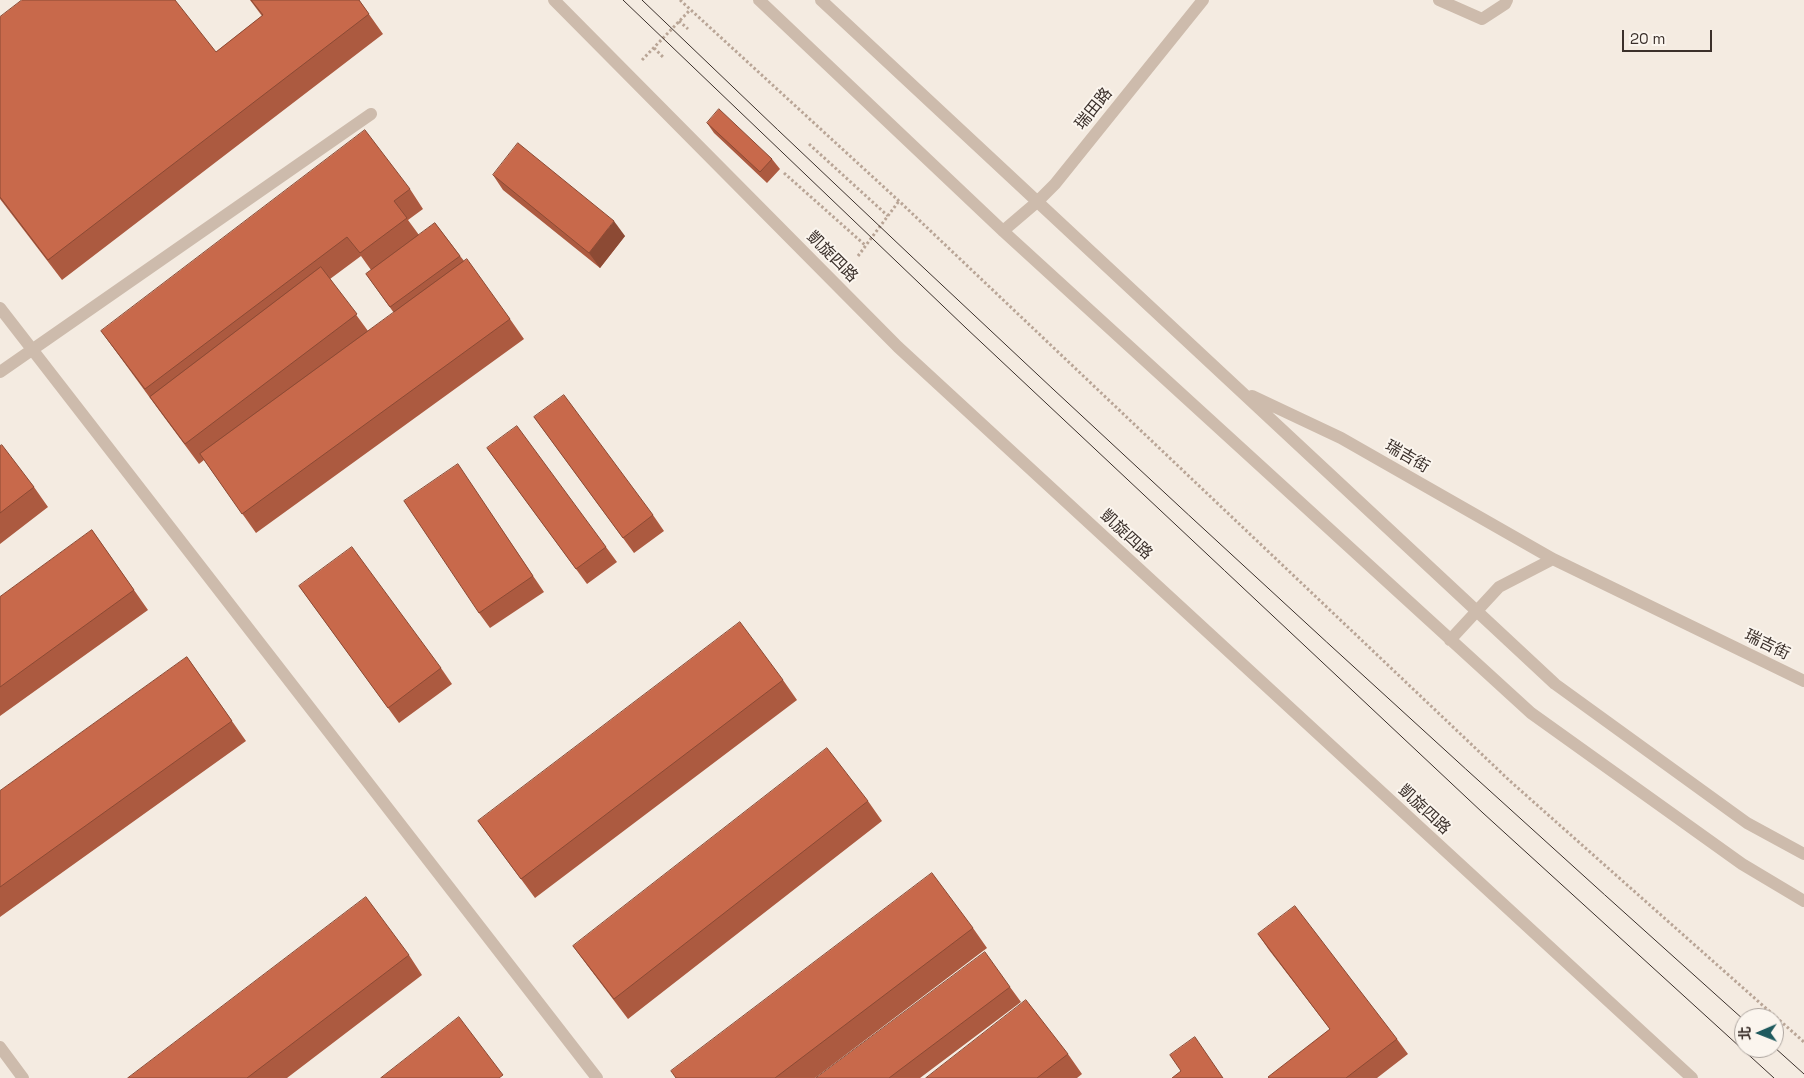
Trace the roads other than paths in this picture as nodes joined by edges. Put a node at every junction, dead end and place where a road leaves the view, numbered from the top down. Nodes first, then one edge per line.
1 (554, 0) edge
2 (759, 0) edge
3 (821, 0) edge
4 (1203, 0) edge
5 (1439, 0) edge
6 (1507, 0) edge
7 (371, 114) dead end
8 (1037, 202) junction
9 (1002, 231) junction
10 (0, 308) edge
11 (32, 349) junction
12 (0, 372) edge
13 (1241, 391) junction
14 (1553, 559) junction
15 (1476, 611) junction
16 (1450, 640) junction
17 (1804, 681) edge
18 (1804, 854) edge
19 (1804, 902) edge
20 (0, 1047) edge
21 (23, 1078) edge
22 (597, 1078) edge
23 (1692, 1078) edge

1 - 23 street, 凱旋四路
2 - 9 street
3 - 8 street
4 - 8 street, 瑞田路
5 - 6 street
7 - 11 street
8 - 9 street, 瑞田路
8 - 13 street
9 - 16 street
10 - 11 street
11 - 12 street
11 - 22 street
13 - 14 street, 瑞吉街
13 - 15 street
14 - 15 street
14 - 17 street, 瑞吉街
15 - 16 street
15 - 18 street
16 - 19 street
20 - 21 street

